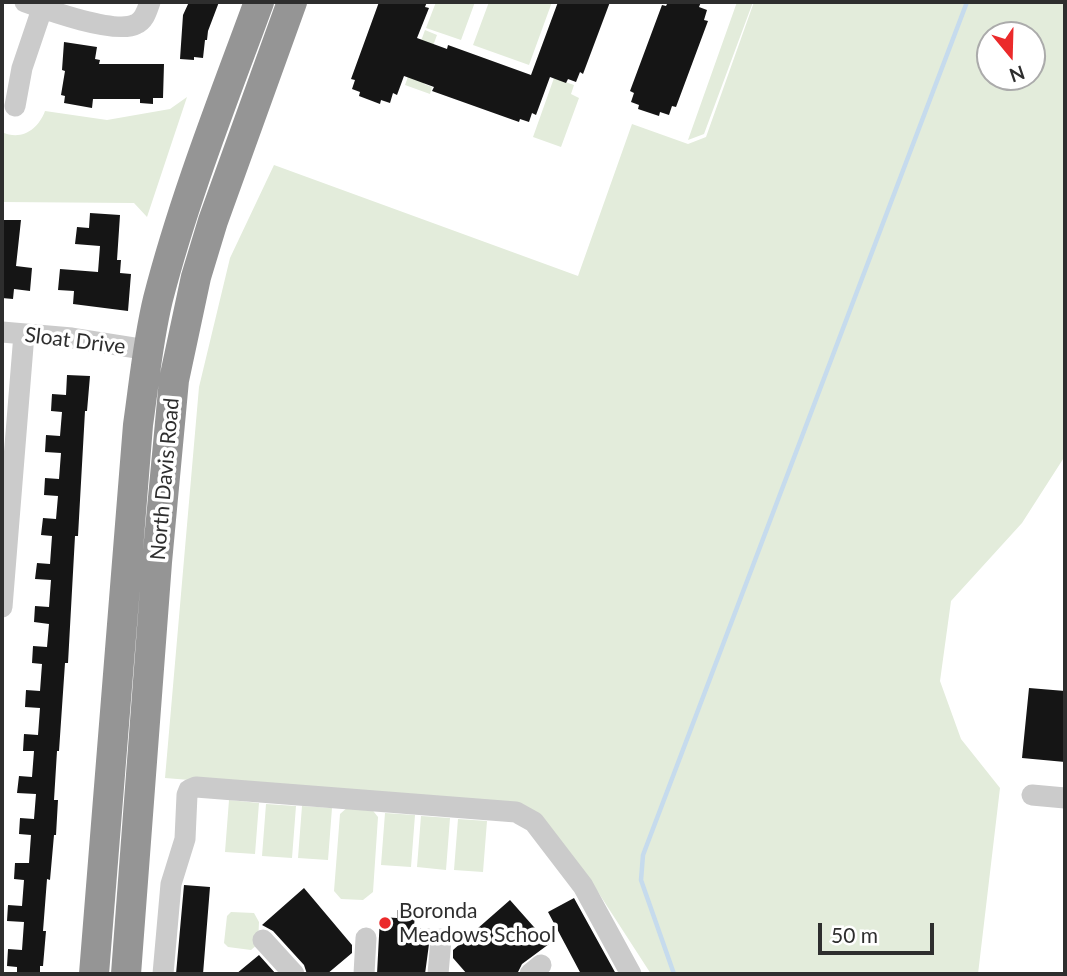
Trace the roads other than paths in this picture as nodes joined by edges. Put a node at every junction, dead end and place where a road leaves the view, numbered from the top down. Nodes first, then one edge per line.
1 (150, 2) edge
2 (259, 2) edge
3 (292, 2) edge
4 (34, 5) edge
5 (15, 106) dead end
6 (2, 332) edge
7 (23, 334) junction
8 (148, 350) junction
9 (5, 521) edge
10 (2, 607) edge
11 (1032, 795) dead end
12 (1065, 798) edge
13 (366, 938) dead end
14 (441, 939) dead end
15 (263, 940) dead end
16 (94, 974) edge
17 (126, 974) edge
18 (163, 974) edge
19 (294, 974) edge
20 (364, 974) edge
21 (438, 974) edge
22 (631, 974) edge

1 - 4 street
2 - 8 highway, North Davis Road
3 - 17 highway, North Davis Road
4 - 5 street
6 - 7 street, Sloat Drive
7 - 8 street, Sloat Drive
7 - 9 street
8 - 16 highway, North Davis Road
9 - 10 street
11 - 12 street
13 - 20 street
14 - 21 street
15 - 19 street
18 - 22 street

